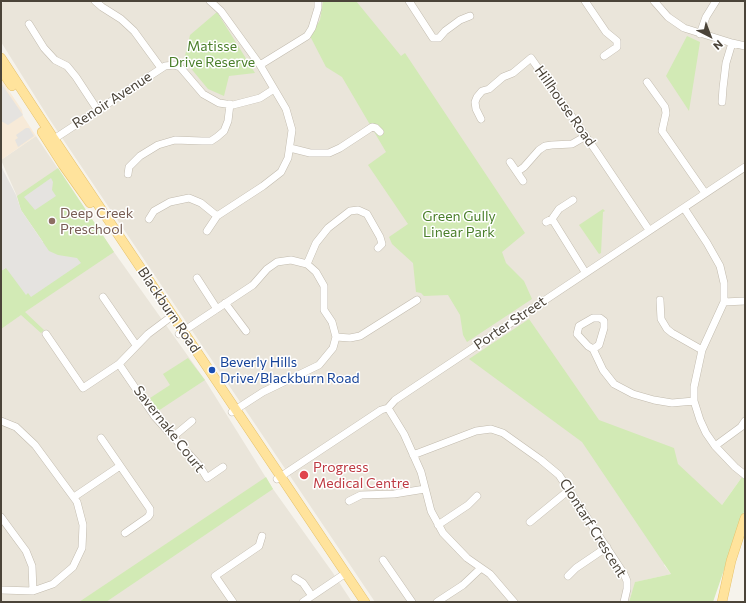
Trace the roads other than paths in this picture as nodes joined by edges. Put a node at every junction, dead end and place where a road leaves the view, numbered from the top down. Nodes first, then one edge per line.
1 (95, 1) edge
2 (210, 1) edge
3 (318, 1) edge
4 (409, 1) edge
5 (585, 1) edge
6 (654, 1) edge
7 (716, 1) edge
8 (470, 16) dead end
9 (29, 24) dead end
10 (700, 34) junction
11 (732, 43) junction
12 (745, 46) edge
13 (604, 56) dead end
14 (1, 58) edge
15 (260, 65) junction
16 (161, 68) junction
17 (1, 70) edge
18 (647, 82) dead end
19 (274, 88) junction
20 (722, 102) dead end
21 (230, 104) junction
22 (97, 110) junction
23 (480, 119) dead end
24 (380, 132) dead end
25 (586, 136) junction
26 (54, 139) junction
27 (290, 148) junction
28 (510, 162) dead end
29 (745, 167) edge
30 (517, 172) junction
31 (128, 174) dead end
32 (523, 181) dead end
33 (705, 194) junction
34 (573, 200) dead end
35 (684, 208) junction
36 (217, 216) junction
37 (149, 219) dead end
38 (649, 230) junction
39 (207, 231) dead end
40 (378, 248) dead end
41 (307, 264) junction
42 (585, 272) junction
43 (197, 278) dead end
44 (103, 297) dead end
45 (417, 300) dead end
46 (660, 300) dead end
47 (745, 301) edge
48 (724, 302) junction
49 (225, 303) junction
50 (217, 308) junction
51 (170, 317) junction
52 (246, 331) dead end
53 (181, 333) junction
54 (46, 334) dead end
55 (336, 337) junction
56 (136, 345) junction
57 (593, 349) junction
58 (702, 350) junction
59 (119, 364) junction
60 (694, 401) junction
61 (388, 408) junction
62 (234, 411) junction
63 (1, 420) edge
64 (745, 421) edge
65 (192, 422) dead end
66 (174, 436) junction
67 (101, 438) dead end
68 (715, 446) junction
69 (413, 455) junction
70 (120, 466) junction
71 (223, 467) dead end
72 (745, 475) edge
73 (279, 478) junction
74 (425, 489) junction
75 (569, 490) junction
76 (477, 496) dead end
77 (74, 497) junction
78 (349, 501) dead end
79 (1, 516) edge
80 (745, 519) edge
81 (530, 522) dead end
82 (438, 525) junction
83 (745, 531) edge
84 (125, 533) dead end
85 (262, 536) dead end
86 (607, 547) junction
87 (383, 560) dead end
88 (481, 568) junction
89 (343, 575) junction
90 (568, 576) dead end
91 (295, 578) dead end
92 (727, 580) junction
93 (1, 590) edge
94 (33, 591) junction
95 (312, 596) junction
96 (233, 602) edge
97 (303, 602) edge
98 (359, 602) edge
99 (365, 602) edge
100 (412, 602) edge
101 (437, 602) edge
102 (514, 602) edge
103 (624, 602) edge
104 (722, 602) edge

1 - 16 street
2 - 15 street
3 - 15 street
4 - 8 street
5 - 13 street
6 - 10 street
7 - 10 street
9 - 22 street
10 - 11 street
11 - 12 street
11 - 20 street
14 - 26 main road, Blackburn Road
15 - 19 street
16 - 21 street, Renoir Avenue
16 - 22 street, Renoir Avenue
17 - 51 main road, Blackburn Road
18 - 33 street
19 - 21 street, Renoir Avenue
19 - 27 street
21 - 31 street
22 - 26 street, Renoir Avenue
23 - 25 street, Hillhouse Road
24 - 27 street
25 - 30 street
25 - 38 street, Hillhouse Road
26 - 51 main road, Blackburn Road
27 - 36 street
28 - 30 street
29 - 33 street, Porter Street
30 - 32 street
33 - 35 street, Porter Street
34 - 42 street
35 - 38 street, Porter Street
35 - 48 street
36 - 37 street
36 - 39 street
38 - 42 street, Porter Street
40 - 41 street
41 - 49 street
41 - 55 street
42 - 61 street, Porter Street
43 - 50 street
44 - 56 street
45 - 55 street
46 - 58 street
47 - 48 street
48 - 58 street
49 - 50 street
49 - 52 street
50 - 53 street
51 - 53 main road, Blackburn Road
51 - 56 street
53 - 62 main road, Blackburn Road
54 - 59 street
55 - 62 street
56 - 59 street
57 - 57 street
57 - 60 street
58 - 60 street
59 - 66 street, Savernake Court
60 - 68 street
61 - 69 street
61 - 73 street, Porter Street
62 - 73 main road, Blackburn Road
63 - 77 street
64 - 68 street
65 - 66 street
66 - 71 street, Savernake Court
67 - 70 street
68 - 72 street
69 - 74 street
69 - 75 street, Clontarf Crescent
70 - 77 street
70 - 84 street
73 - 89 main road, Blackburn Road
74 - 78 street
74 - 82 street
75 - 81 street
75 - 86 street, Clontarf Crescent
76 - 82 street
77 - 94 street
79 - 94 street
80 - 92 main road
82 - 88 street
83 - 92 main road
85 - 96 street
86 - 90 street
86 - 103 street, Clontarf Crescent
87 - 100 street
88 - 101 street
88 - 102 street
89 - 95 street
89 - 98 main road, Blackburn Road
89 - 99 main road, Blackburn Road
91 - 95 street
92 - 104 main road
93 - 94 street
95 - 97 street

